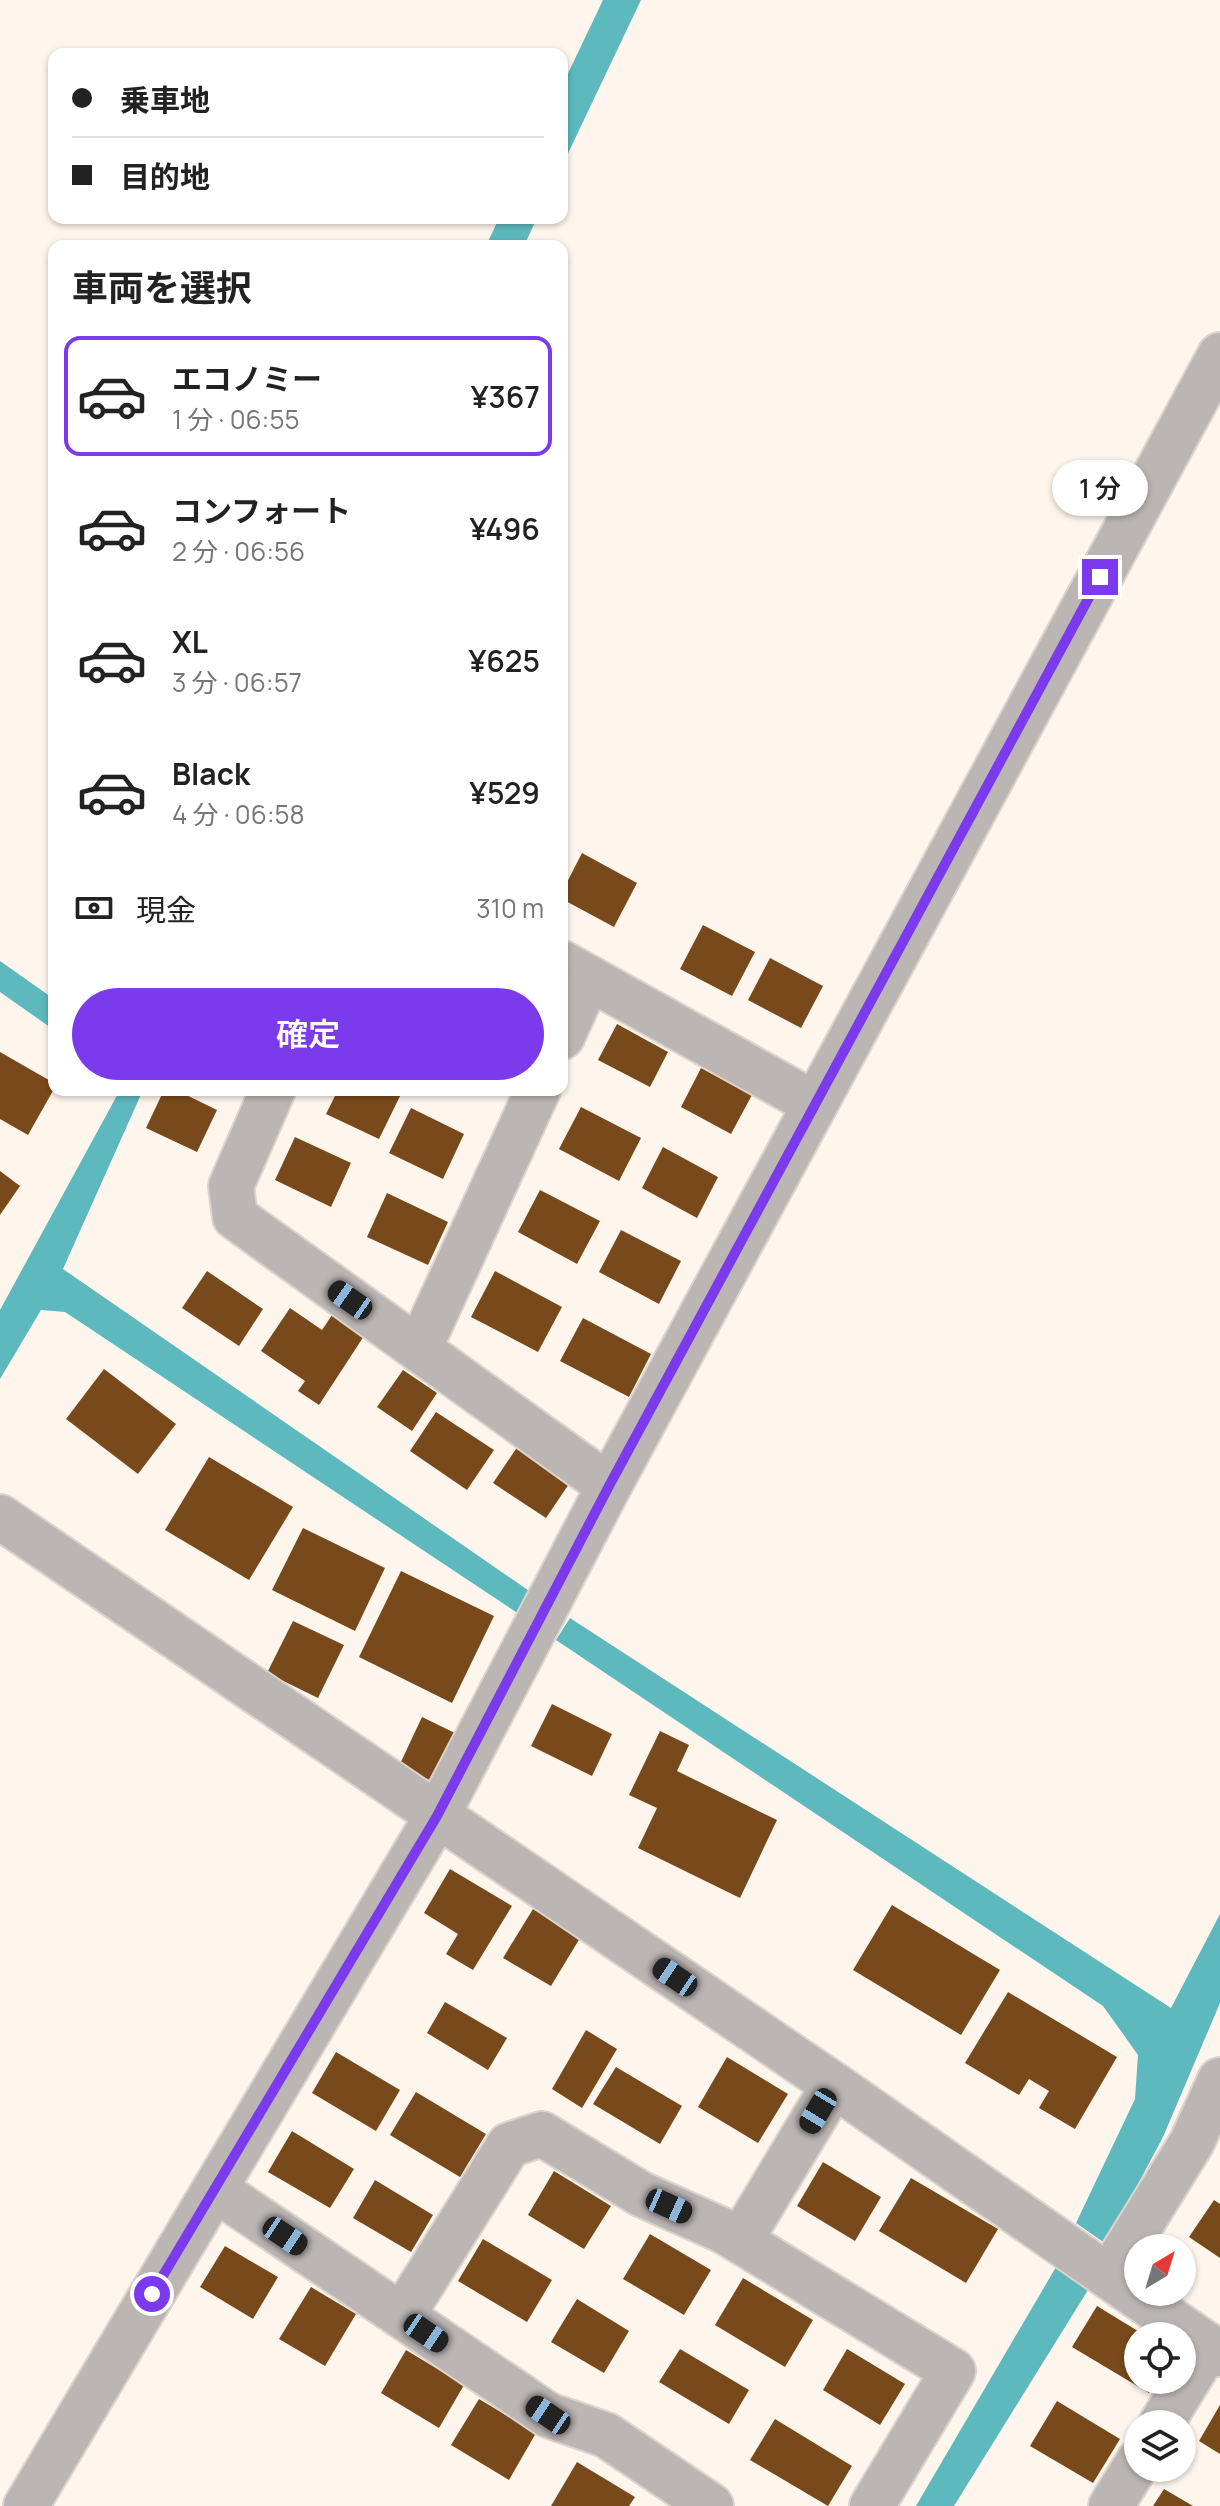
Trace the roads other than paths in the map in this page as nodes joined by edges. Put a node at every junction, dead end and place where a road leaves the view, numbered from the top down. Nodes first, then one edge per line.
1 (1220, 355) edge
2 (576, 970) edge
3 (568, 1008) edge
4 (270, 1096) edge
5 (535, 1096) edge
6 (815, 1104) junction
7 (419, 1349) junction
8 (609, 1486) junction
9 (0, 1517) edge
10 (437, 1816) junction
11 (1220, 2080) edge
12 (834, 2085) junction
13 (215, 2189) junction
14 (740, 2241) junction
15 (1109, 2276) junction
16 (402, 2316) junction
17 (1214, 2350) edge
18 (1171, 2410) edge
19 (1126, 2482) edge
20 (26, 2506) edge
21 (711, 2506) edge
22 (872, 2506) edge
23 (1111, 2506) edge

1 - 6 street
2 - 3 street
2 - 6 street
4 - 7 street
5 - 7 street
6 - 8 street
7 - 8 street
8 - 10 street
9 - 10 street
10 - 12 street
10 - 13 street
11 - 15 street
12 - 14 street
12 - 15 street
13 - 16 street
13 - 20 street
14 - 16 street
14 - 22 street
15 - 17 street
16 - 21 street
17 - 18 street
19 - 23 street

